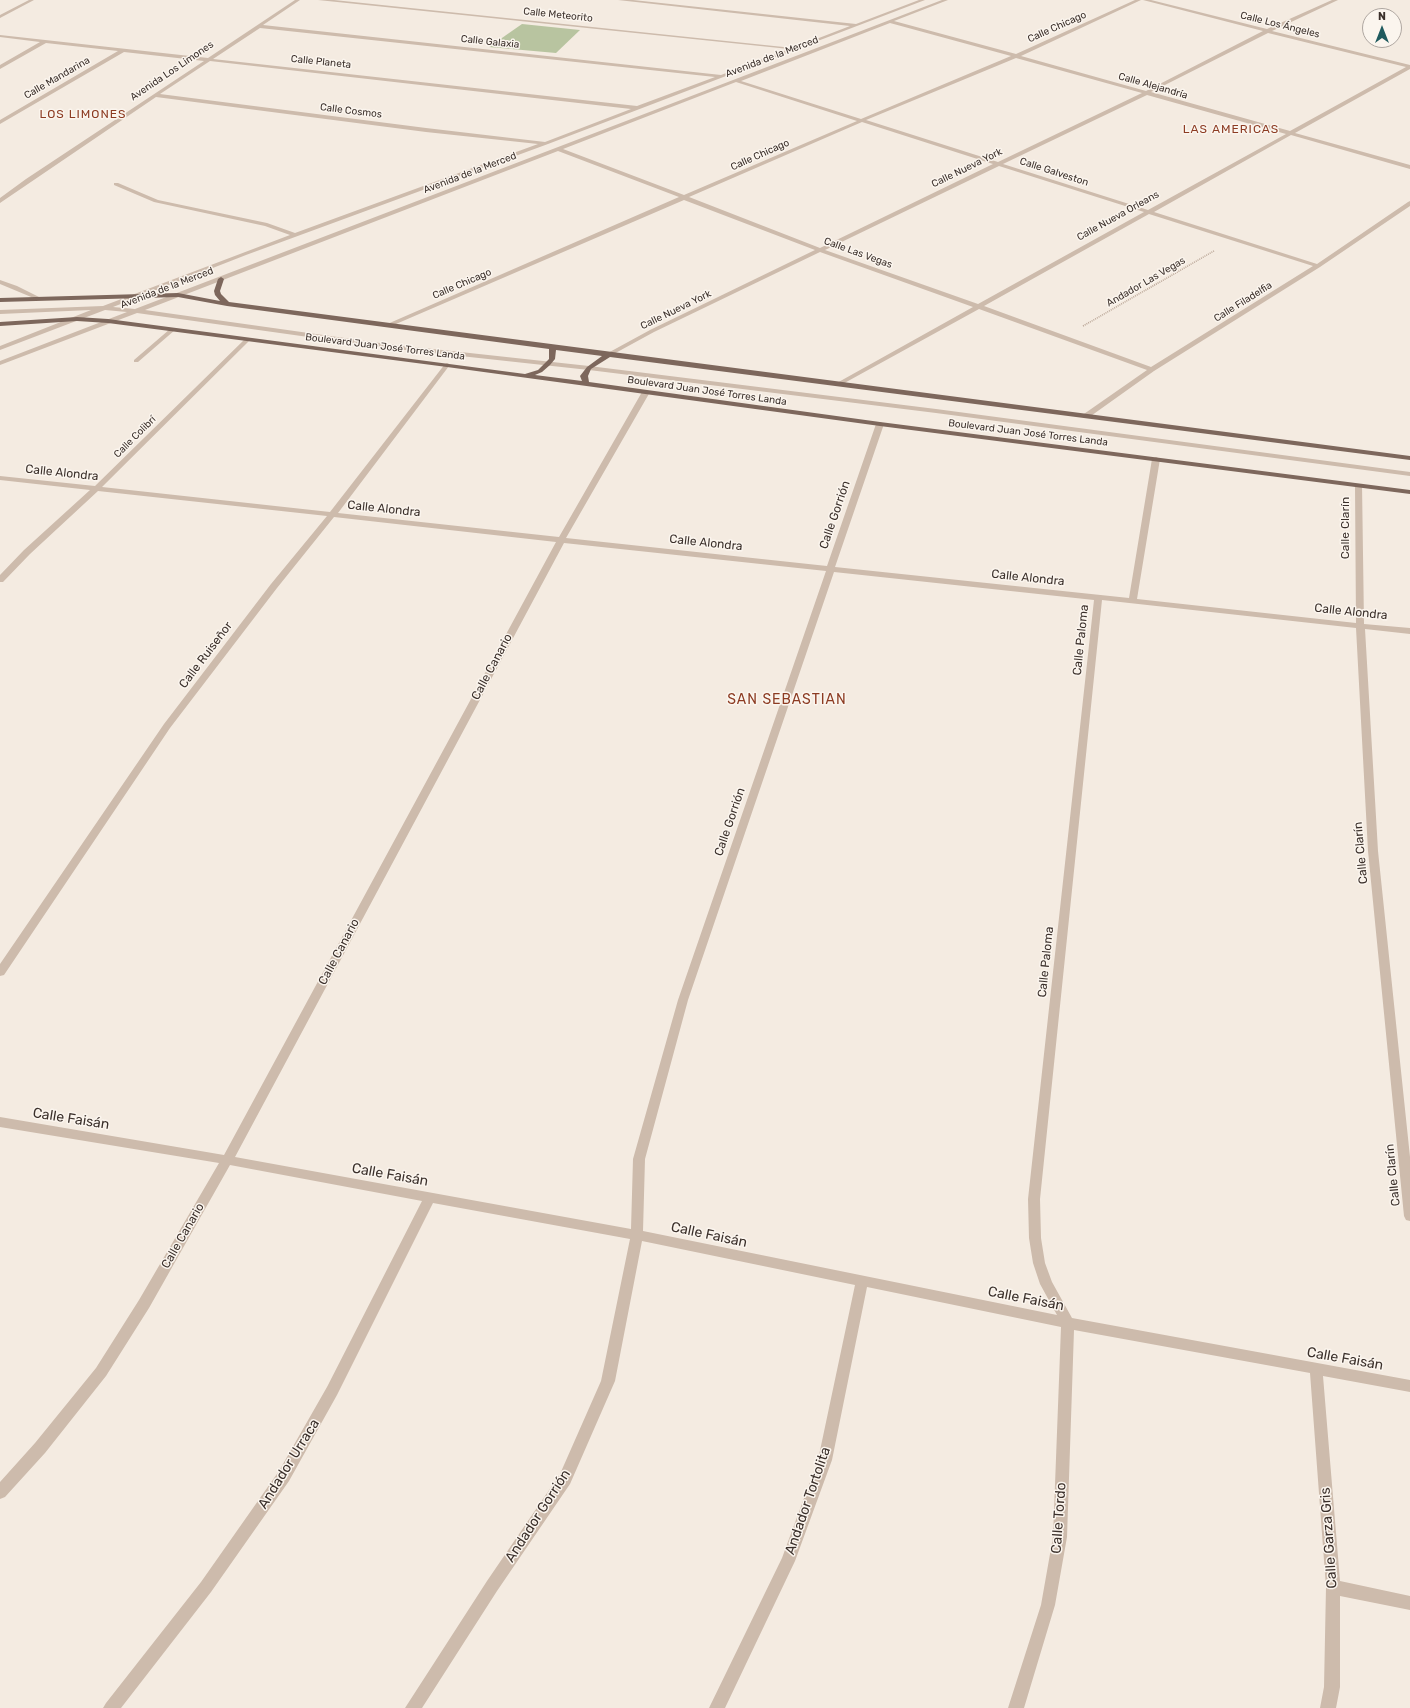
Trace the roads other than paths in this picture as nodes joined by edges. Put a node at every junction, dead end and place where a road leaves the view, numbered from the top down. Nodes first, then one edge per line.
1 (32, 0) edge
2 (298, 0) edge
3 (320, 0) edge
4 (620, 0) edge
5 (923, 0) edge
6 (946, 0) edge
7 (1139, 0) edge
8 (1145, 0) edge
9 (1336, 0) edge
10 (0, 17) edge
11 (891, 22) junction
12 (856, 25) junction
13 (258, 26) junction
14 (1268, 31) junction
15 (0, 36) edge
16 (45, 41) junction
17 (794, 49) junction
18 (123, 50) junction
19 (1016, 56) junction
20 (208, 59) junction
21 (0, 66) edge
22 (1410, 67) edge
23 (721, 76) junction
24 (737, 81) junction
25 (1146, 93) junction
26 (154, 95) junction
27 (639, 108) junction
28 (864, 121) junction
29 (0, 122) edge
30 (1290, 133) junction
31 (546, 143) junction
32 (559, 149) junction
33 (998, 164) junction
34 (1410, 167) edge
35 (116, 184) dead end
36 (3, 195) edge
37 (684, 198) junction
38 (0, 201) edge
39 (1410, 203) edge
40 (1148, 211) junction
41 (295, 235) junction
42 (820, 250) junction
43 (1318, 266) junction
44 (221, 279) junction
45 (0, 282) edge
46 (178, 295) junction
47 (136, 296) junction
48 (38, 298) junction
49 (0, 300) edge
50 (227, 304) junction
51 (977, 306) junction
52 (104, 308) junction
53 (139, 310) junction
54 (0, 312) edge
55 (76, 319) junction
56 (108, 321) junction
57 (0, 324) edge
58 (387, 326) junction
59 (172, 330) junction
60 (247, 340) junction
61 (0, 348) edge
62 (554, 348) junction
63 (608, 355) junction
64 (136, 360) dead end
65 (0, 363) edge
66 (548, 364) junction
67 (447, 365) junction
68 (589, 368) junction
69 (1152, 370) junction
70 (526, 376) junction
71 (586, 384) junction
72 (837, 385) junction
73 (646, 392) junction
74 (1085, 416) junction
75 (880, 424) junction
76 (1410, 458) edge
77 (1156, 459) junction
78 (1410, 474) edge
79 (0, 478) edge
80 (1359, 486) junction
81 (97, 488) junction
82 (1410, 492) edge
83 (332, 515) junction
84 (561, 540) junction
85 (830, 568) junction
86 (0, 580) edge
87 (1098, 597) junction
88 (1133, 601) junction
89 (1360, 625) junction
90 (1410, 631) edge
91 (0, 972) edge
92 (0, 1122) edge
93 (227, 1160) junction
94 (430, 1197) junction
95 (1410, 1216) edge
96 (637, 1235) junction
97 (862, 1282) junction
98 (1068, 1323) junction
99 (1316, 1369) junction
100 (1410, 1386) edge
101 (0, 1492) edge
102 (1333, 1587) junction
103 (1410, 1603) edge
104 (111, 1708) edge
105 (413, 1708) edge
106 (717, 1708) edge
107 (1016, 1708) edge
108 (1328, 1708) edge

1 - 10 street
2 - 13 street, Avenida Los Limones
3 - 17 street, Calle Meteorito
4 - 12 street
5 - 12 street, Avenida de la Merced
6 - 11 street, Avenida de la Merced
7 - 19 street, Calle Chicago
8 - 14 street, Calle Los Ángeles
9 - 14 street, Calle Nueva York
11 - 19 street, Calle Alejandría
11 - 24 street, Avenida de la Merced
12 - 17 street, Avenida de la Merced
13 - 20 street, Avenida Los Limones
13 - 23 street, Calle Galaxia
14 - 22 street, Calle Los Ángeles
14 - 25 street, Calle Nueva York
15 - 16 street, Calle Planeta
16 - 18 street, Calle Planeta
16 - 21 street
17 - 23 street, Avenida de la Merced
18 - 20 street, Calle Planeta
18 - 29 street, Calle Mandarina
19 - 25 street, Calle Alejandría
19 - 28 street, Calle Chicago
20 - 26 street, Avenida Los Limones
20 - 27 street, Calle Planeta
22 - 30 street, Calle Nueva Orleans
23 - 27 street, Avenida de la Merced
24 - 28 street, Calle Galveston
24 - 32 street, Avenida de la Merced
25 - 30 street, Calle Alejandría
25 - 33 street, Calle Nueva York
26 - 31 street, Calle Cosmos
26 - 36 street, Avenida Los Limones
27 - 31 street, Avenida de la Merced
28 - 33 street, Calle Galveston
28 - 37 street, Calle Chicago
30 - 34 street, Calle Alejandría
30 - 40 street, Calle Nueva Orleans
31 - 41 street, Avenida de la Merced
32 - 37 street, Calle Las Vegas
32 - 44 street, Avenida de la Merced
33 - 40 street, Calle Galveston
33 - 42 street, Calle Nueva York
35 - 41 street
36 - 38 street, Avenida Los Limones
37 - 42 street, Calle Las Vegas
37 - 58 street, Calle Chicago
39 - 43 street, Calle Filadelfia
40 - 43 street, Calle Galveston
40 - 51 street, Calle Nueva Orleans
41 - 47 street, Avenida de la Merced
42 - 51 street, Calle Las Vegas
42 - 63 street, Calle Nueva York
43 - 69 street, Calle Filadelfia
44 - 46 street, Avenida de la Merced
44 - 50 main road
45 - 48 street
46 - 47 main road, Boulevard Juan José Torres Landa
46 - 50 main road, Boulevard Juan José Torres Landa
46 - 53 street, Avenida de la Merced
47 - 48 main road, Boulevard Juan José Torres Landa
47 - 52 street, Avenida de la Merced
48 - 49 main road, Boulevard Juan José Torres Landa
50 - 58 main road, Boulevard Juan José Torres Landa
51 - 69 street, Calle Las Vegas
51 - 72 street, Calle Nueva Orleans
52 - 53 street
52 - 54 street
52 - 55 street, Avenida de la Merced
53 - 56 street, Avenida de la Merced
53 - 66 street
55 - 56 main road, Boulevard Juan José Torres Landa
55 - 57 main road, Boulevard Juan José Torres Landa
55 - 61 street, Avenida de la Merced
56 - 59 main road, Boulevard Juan José Torres Landa
56 - 65 street, Avenida de la Merced
58 - 62 main road, Boulevard Juan José Torres Landa
59 - 60 main road, Boulevard Juan José Torres Landa
59 - 64 street
60 - 67 main road, Boulevard Juan José Torres Landa
60 - 81 street, Calle Colibrí
62 - 63 main road, Boulevard Juan José Torres Landa
62 - 66 main road
63 - 68 main road
63 - 72 main road, Boulevard Juan José Torres Landa
66 - 68 street
66 - 70 main road
67 - 70 main road, Boulevard Juan José Torres Landa
67 - 83 street, Calle Ruiseñor
68 - 71 main road
68 - 78 street
69 - 74 street, Calle Filadelfia
70 - 71 main road, Boulevard Juan José Torres Landa
71 - 73 main road, Boulevard Juan José Torres Landa
72 - 74 main road, Boulevard Juan José Torres Landa
73 - 75 main road, Boulevard Juan José Torres Landa
73 - 84 street, Calle Canario
74 - 76 main road, Boulevard Juan José Torres Landa
75 - 77 main road, Boulevard Juan José Torres Landa
75 - 85 street, Calle Gorrión
77 - 80 main road, Boulevard Juan José Torres Landa
77 - 88 street
79 - 81 street, Calle Alondra
80 - 82 main road, Boulevard Juan José Torres Landa
80 - 89 street, Calle Clarín
81 - 83 street, Calle Alondra
81 - 86 street, Calle Colibrí
83 - 84 street, Calle Alondra
83 - 91 street, Calle Ruiseñor
84 - 85 street, Calle Alondra
84 - 93 street, Calle Canario
85 - 87 street, Calle Alondra
85 - 96 street, Calle Gorrión
87 - 88 street, Calle Alondra
87 - 98 street, Calle Paloma
88 - 89 street, Calle Alondra
89 - 90 street, Calle Alondra
89 - 95 street, Calle Clarín
92 - 93 street, Calle Faisán
93 - 94 street, Calle Faisán
93 - 101 street, Calle Canario
94 - 96 street, Calle Faisán
94 - 104 street, Andador Urraca
96 - 97 street, Calle Faisán
96 - 105 street, Andador Gorrión
97 - 98 street, Calle Faisán
97 - 106 street, Andador Tortolita
98 - 99 street, Calle Faisán
98 - 107 street, Calle Tordo
99 - 100 street, Calle Faisán
99 - 102 street, Calle Garza Gris
102 - 103 street
102 - 108 street, Calle Garza Gris

